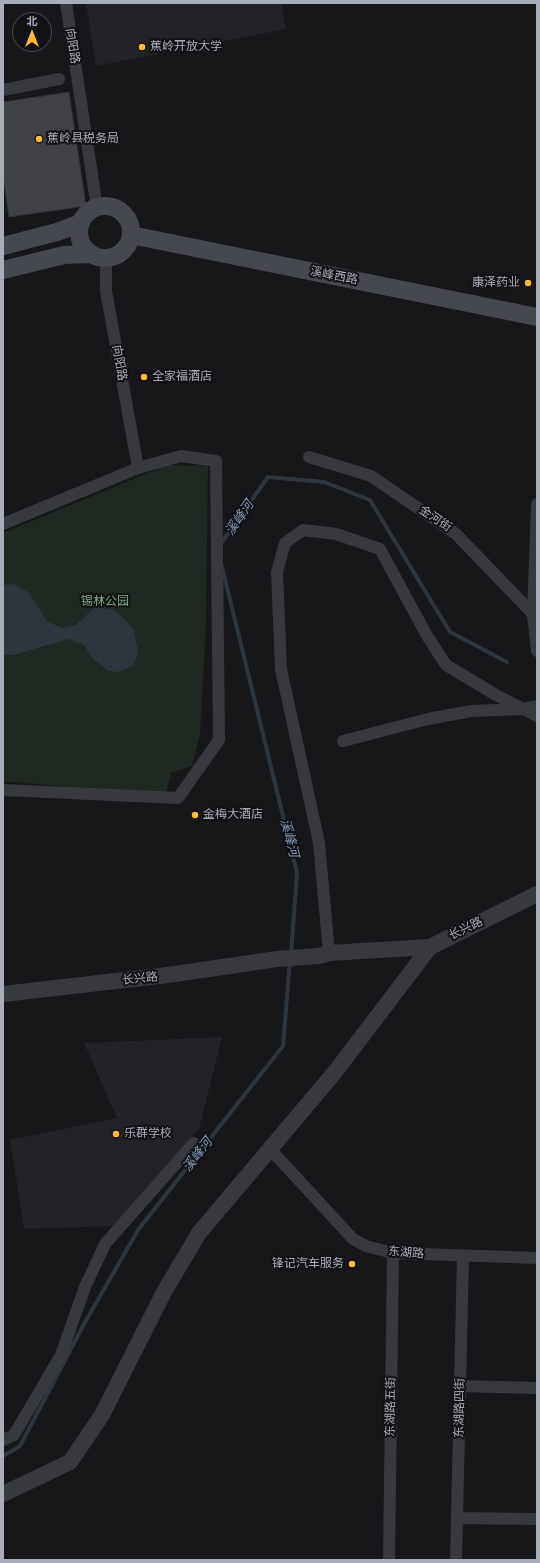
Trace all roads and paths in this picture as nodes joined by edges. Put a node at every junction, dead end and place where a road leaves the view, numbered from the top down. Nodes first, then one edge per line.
1 (66, 3) edge
2 (59, 78) dead end
3 (3, 90) edge
4 (97, 208) junction
5 (81, 223) junction
6 (131, 235) junction
7 (3, 246) edge
8 (99, 256) junction
9 (3, 270) edge
10 (537, 317) edge
11 (309, 457) dead end
12 (138, 468) junction
13 (537, 504) edge
14 (3, 524) edge
15 (535, 616) edge
16 (537, 651) edge
17 (537, 706) edge
18 (522, 708) junction
19 (537, 716) edge
20 (343, 741) dead end
21 (3, 790) edge
22 (537, 894) edge
23 (430, 947) junction
24 (324, 955) junction
25 (3, 994) edge
26 (194, 1143) dead end
27 (270, 1149) junction
28 (393, 1254) junction
29 (463, 1256) junction
30 (537, 1258) edge
31 (460, 1386) junction
32 (537, 1388) edge
33 (3, 1440) edge
34 (3, 1494) edge
35 (457, 1518) junction
36 (537, 1519) edge
37 (389, 1560) edge
38 (456, 1560) edge

1 - 4 street, 向阳路
2 - 3 street
4 - 5 main road
4 - 6 main road
5 - 7 main road
5 - 8 main road
6 - 8 main road
6 - 10 main road, 溪峰西路
8 - 9 main road
8 - 12 street, 向阳路
11 - 15 street, 金河街
12 - 14 street
12 - 21 street
13 - 15 street
15 - 16 street
17 - 18 street
18 - 19 street
18 - 20 street
18 - 24 street
22 - 23 street, 长兴路
23 - 24 street, 长兴路
23 - 27 street
24 - 25 street, 长兴路
26 - 33 street
27 - 28 street, 东湖路
27 - 34 street
28 - 29 street, 东湖路
28 - 37 street, 东湖路五街
29 - 30 street, 东湖路
29 - 31 street, 东湖路四街
31 - 32 street
31 - 35 street, 东湖路四街
35 - 36 street
35 - 38 street, 东湖路四街

